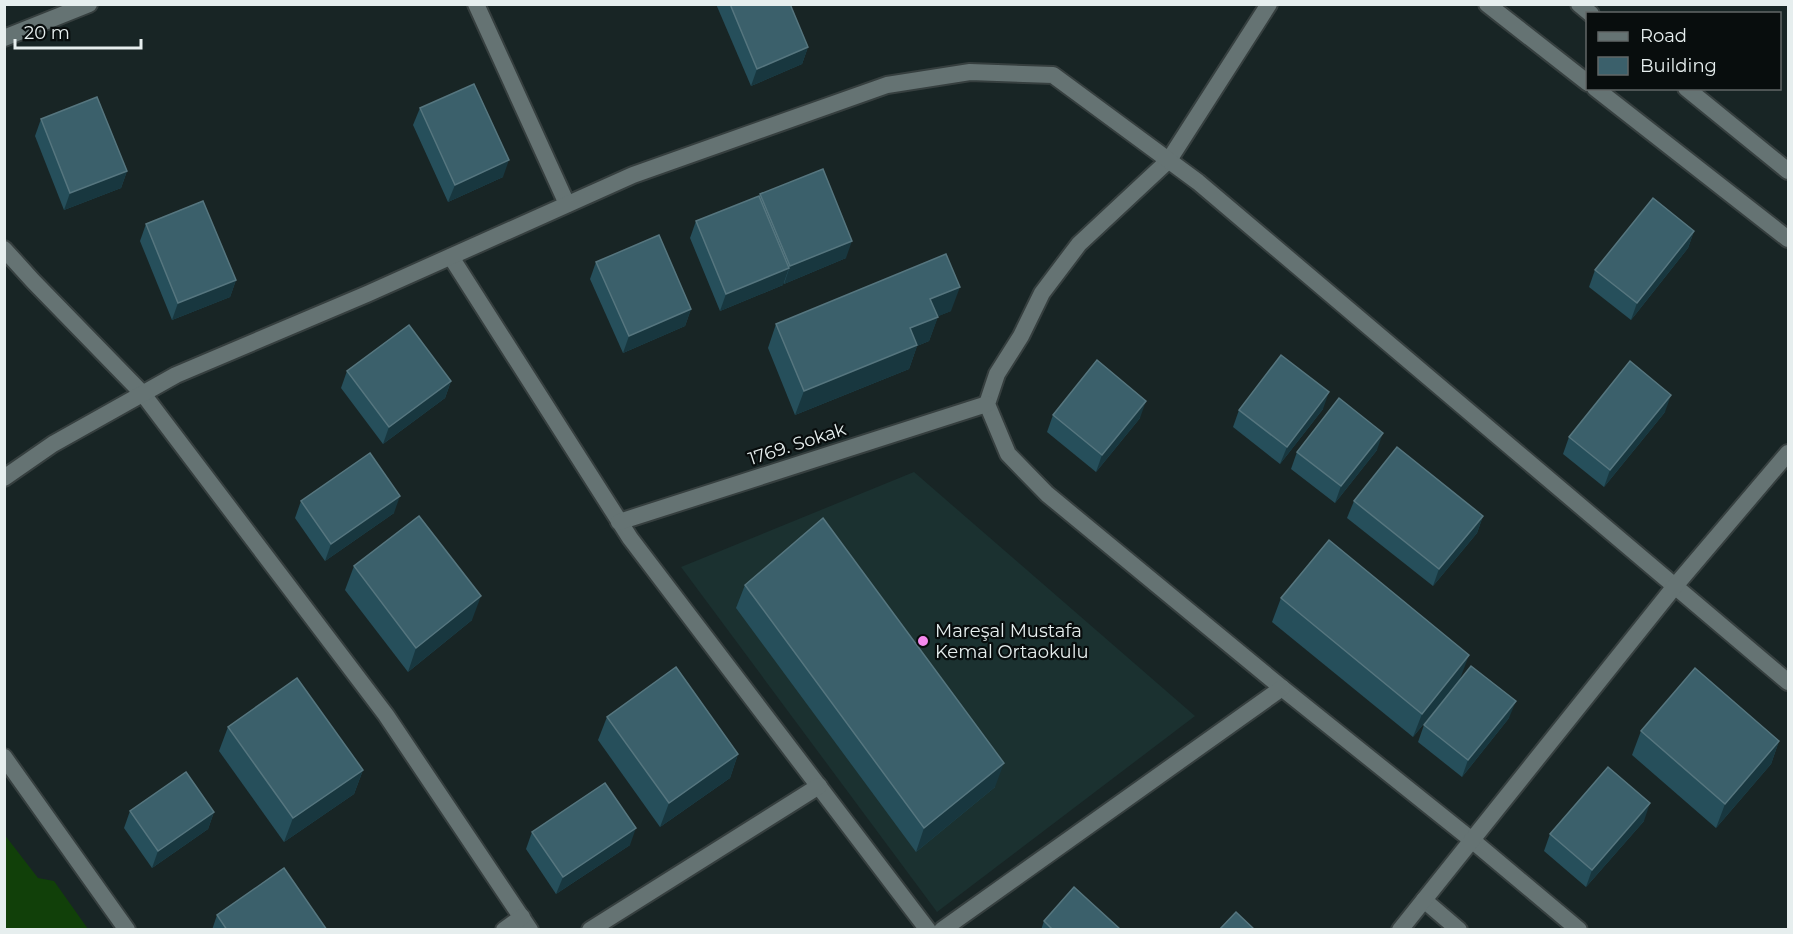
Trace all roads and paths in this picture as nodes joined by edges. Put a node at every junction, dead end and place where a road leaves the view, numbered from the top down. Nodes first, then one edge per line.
1 (89, 4) edge
2 (476, 4) edge
3 (1269, 4) edge
4 (1487, 4) edge
5 (4, 38) edge
6 (1586, 81) edge
7 (1598, 90) edge
8 (1688, 90) edge
9 (1168, 160) junction
10 (1788, 171) edge
11 (567, 204) junction
12 (1788, 239) edge
13 (4, 249) edge
14 (452, 256) junction
15 (143, 394) junction
16 (987, 404) junction
17 (1788, 453) edge
18 (4, 478) edge
19 (619, 522) junction
20 (1675, 586) junction
21 (1788, 682) edge
22 (1282, 688) junction
23 (4, 757) edge
24 (819, 786) junction
25 (1473, 840) junction
26 (1424, 900) junction
27 (526, 923) edge
28 (127, 930) edge
29 (504, 930) edge
30 (590, 930) edge
31 (928, 930) edge
32 (942, 930) edge
33 (1400, 930) edge
34 (1459, 930) edge
35 (1579, 930) edge

1 - 5 street
2 - 11 street
3 - 9 street
4 - 6 street
7 - 12 street
8 - 10 street
9 - 11 street
9 - 16 street
9 - 20 street
11 - 14 street
13 - 15 street
14 - 15 street
14 - 19 street
15 - 18 street
15 - 27 street
16 - 19 street, 1769. Sokak
16 - 22 street
17 - 20 street
19 - 24 street
20 - 21 street
20 - 25 street
22 - 25 street
22 - 32 street
23 - 28 street
24 - 30 street
24 - 31 street
25 - 26 street
25 - 35 street
26 - 33 street
26 - 34 street
27 - 29 street

